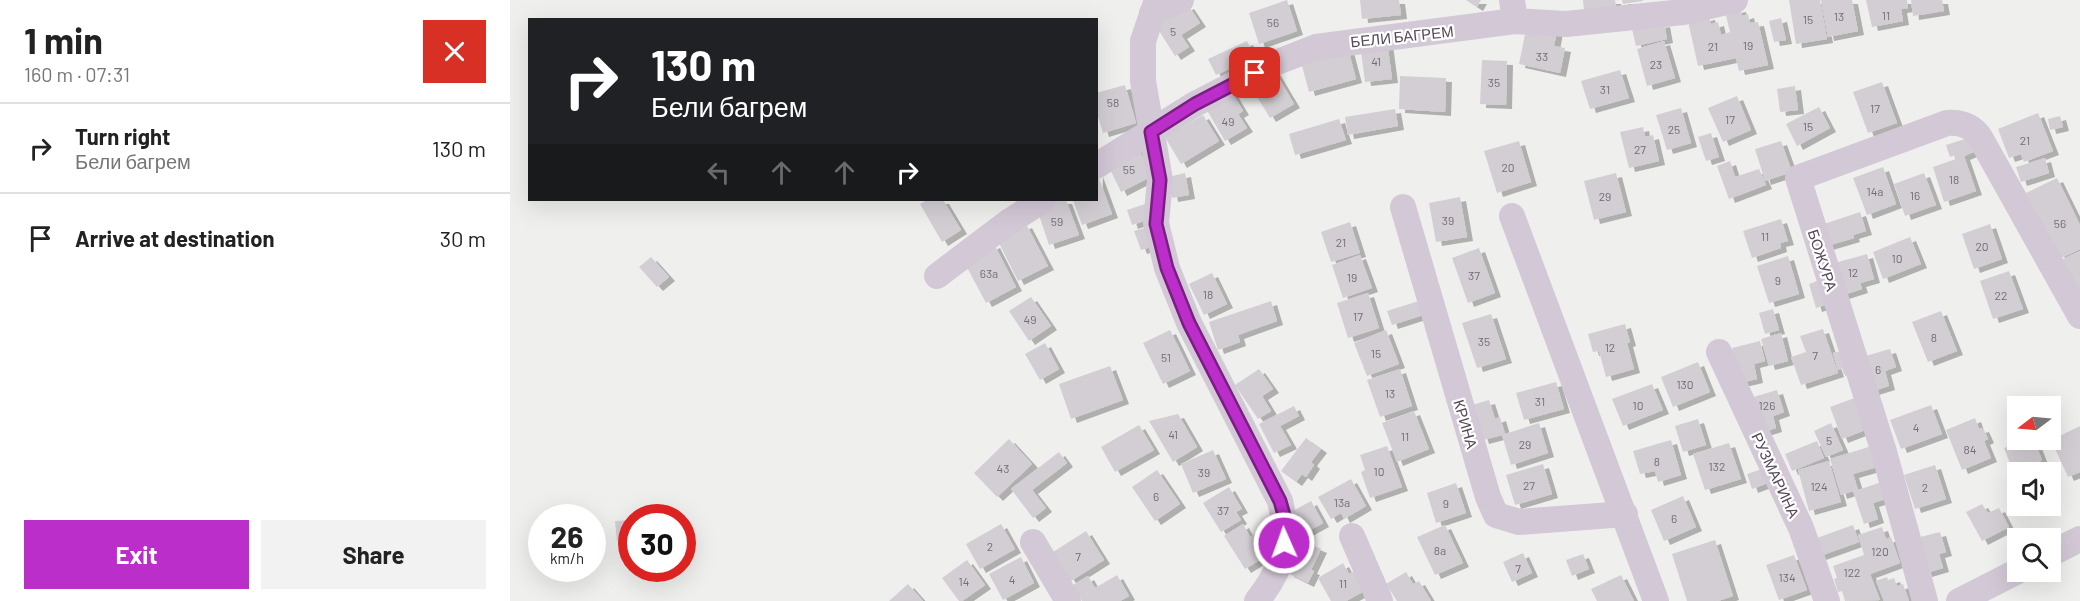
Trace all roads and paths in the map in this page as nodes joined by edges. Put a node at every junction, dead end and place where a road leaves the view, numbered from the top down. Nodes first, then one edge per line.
1 (1181, 0) edge
2 (1735, 0) edge
3 (1155, 7) edge
4 (1513, 10) edge
5 (1151, 132) junction
6 (1098, 165) edge
7 (1041, 201) edge
8 (1403, 207) dead end
9 (1512, 216) dead end
10 (937, 276) dead end
11 (2080, 316) edge
12 (1719, 352) dead end
13 (1625, 514) junction
14 (1352, 536) dead end
15 (2080, 538) edge
16 (1033, 542) dead end
17 (2061, 548) edge
18 (2007, 577) edge
19 (1068, 601) edge
20 (1257, 601) edge
21 (1380, 601) edge
22 (1656, 601) edge
23 (1827, 601) edge
24 (1925, 601) edge
25 (1959, 601) edge

1 - 3 street
2 - 4 street, БЕЛИ БАГРЕМ
3 - 5 street
4 - 5 street, БЕЛИ БАГРЕМ
5 - 6 street, БЕЛИ БАГРЕМ
5 - 20 street
7 - 10 street
8 - 13 street, КРИНА
9 - 13 street
11 - 24 street, БОЖУРА
12 - 23 street, РУЗМАРИНА
13 - 22 street
14 - 21 street
15 - 17 street
16 - 19 street
18 - 25 street

